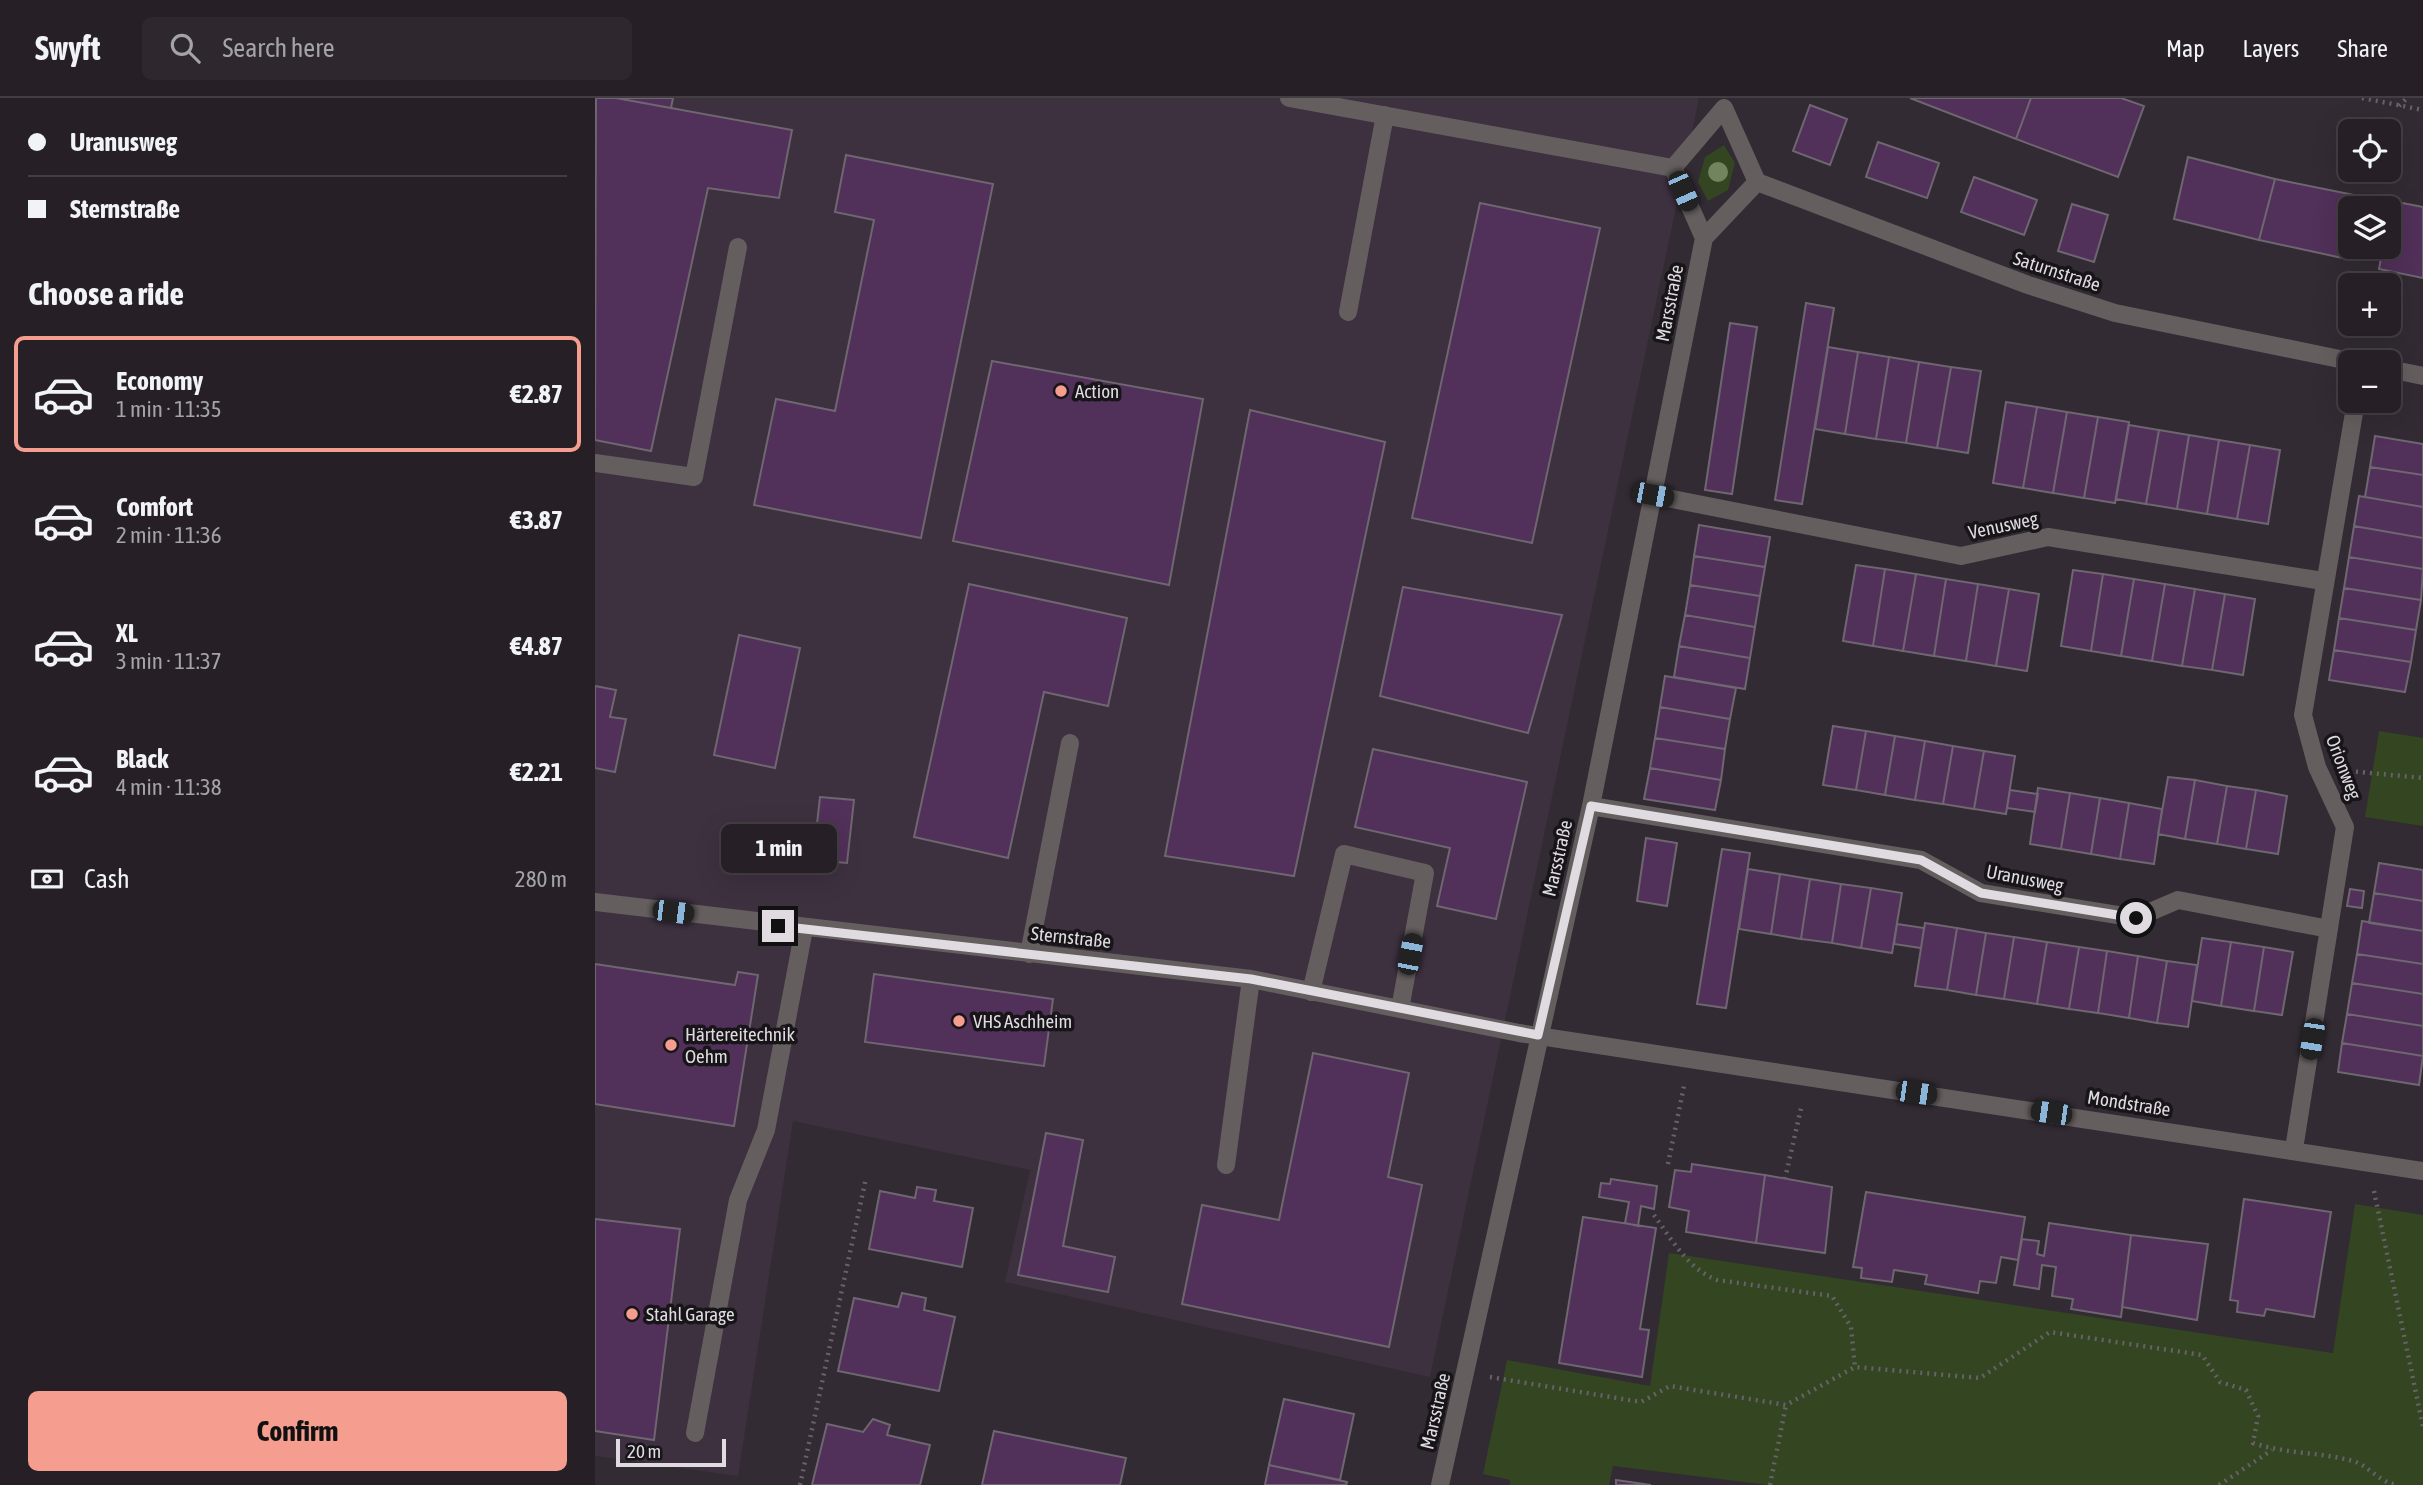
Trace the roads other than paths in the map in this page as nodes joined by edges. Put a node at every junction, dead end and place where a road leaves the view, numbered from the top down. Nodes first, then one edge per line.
1 (1289, 98) edge
2 (1725, 103) edge
3 (1385, 116) junction
4 (1673, 168) junction
5 (1757, 183) junction
6 (1704, 237) junction
7 (738, 247) dead end
8 (1348, 312) dead end
9 (2338, 359) edge
10 (2401, 371) edge
11 (2423, 376) edge
12 (2354, 413) edge
13 (595, 463) edge
14 (1653, 495) junction
15 (2323, 580) junction
16 (1070, 743) dead end
17 (1591, 806) junction
18 (595, 902) edge
19 (804, 929) junction
20 (2329, 929) junction
21 (1029, 954) junction
22 (1251, 979) junction
23 (1311, 992) junction
24 (1400, 1009) junction
25 (1538, 1035) junction
26 (2294, 1149) junction
27 (1226, 1165) dead end
28 (2423, 1171) edge
29 (695, 1433) dead end
30 (1440, 1485) edge

1 - 3 street
2 - 4 street
2 - 5 street
3 - 4 street
3 - 8 street
4 - 6 street
5 - 6 street
5 - 9 street, Saturnstraße
6 - 14 street, Marsstraße
7 - 13 street
10 - 11 street
12 - 15 street, Orionweg
14 - 15 street, Venusweg
14 - 17 street, Marsstraße
15 - 20 street, Orionweg
16 - 21 street
17 - 20 street, Uranusweg
17 - 25 street, Marsstraße
18 - 19 street, Sternstraße
19 - 21 street, Sternstraße
19 - 29 street
20 - 26 street, Orionweg
21 - 22 street, Sternstraße
22 - 23 street, Sternstraße
22 - 27 street
23 - 24 street, Sternstraße
23 - 24 street
24 - 25 street, Sternstraße
25 - 26 street, Mondstraße
25 - 30 street, Marsstraße
26 - 28 street, Mondstraße

